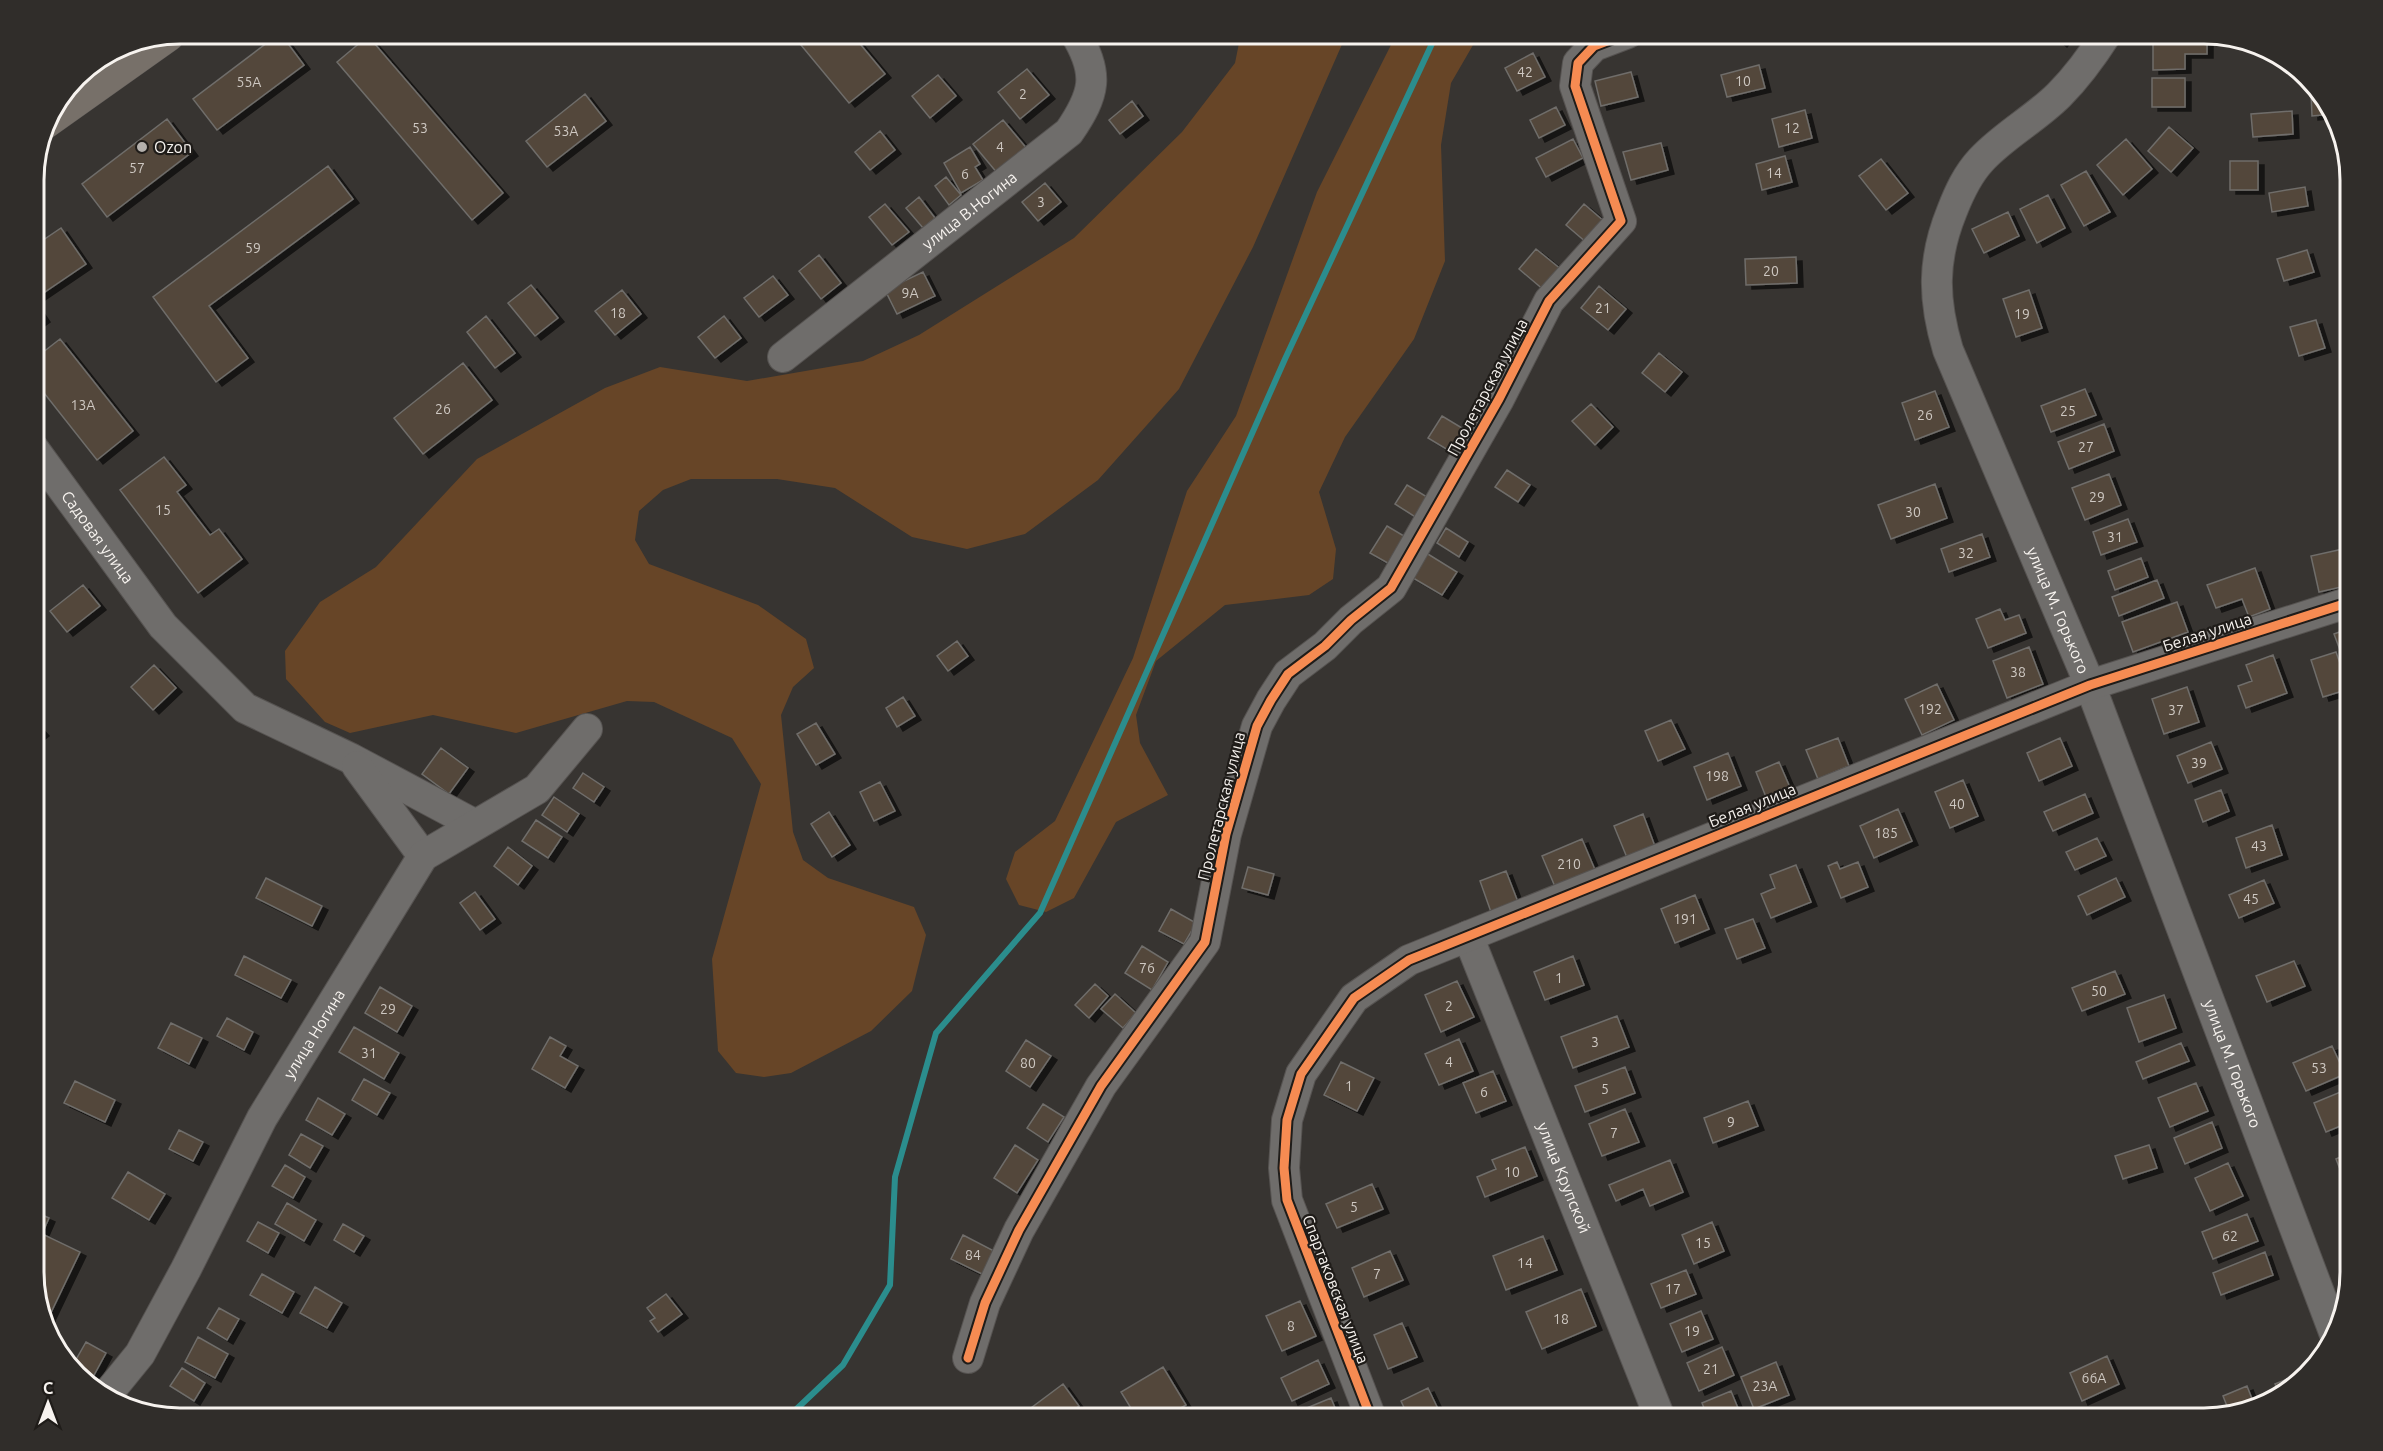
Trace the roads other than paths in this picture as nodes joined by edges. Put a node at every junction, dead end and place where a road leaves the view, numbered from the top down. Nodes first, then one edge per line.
1 (1081, 44) edge
2 (1599, 44) edge
3 (2100, 44) edge
4 (151, 47) edge
5 (63, 109) edge
6 (783, 357) dead end
7 (44, 463) edge
8 (2339, 605) edge
9 (2090, 685) junction
10 (587, 729) dead end
11 (352, 759) junction
12 (474, 824) junction
13 (423, 856) junction
14 (1468, 936) junction
15 (1284, 1168) joint
16 (2330, 1321) edge
17 (968, 1358) dead end
18 (112, 1389) edge
19 (1367, 1408) edge
20 (1656, 1408) edge

1 - 6 street, улица В.Ногина
2 - 17 street, Пролетарская улица
3 - 9 street, улица М. Горького
4 - 5 main road
7 - 11 street, Садовая улица
8 - 9 street, Белая улица
9 - 14 street, Белая улица
9 - 16 street, улица М. Горького
10 - 12 street, улица Ногина
11 - 12 street, Садовая улица
11 - 13 street
12 - 13 street, улица Ногина
13 - 18 street, улица Ногина
14 - 15 street, Белая улица
14 - 20 street, улица Крупской
15 - 19 street, Спартаковская улица

